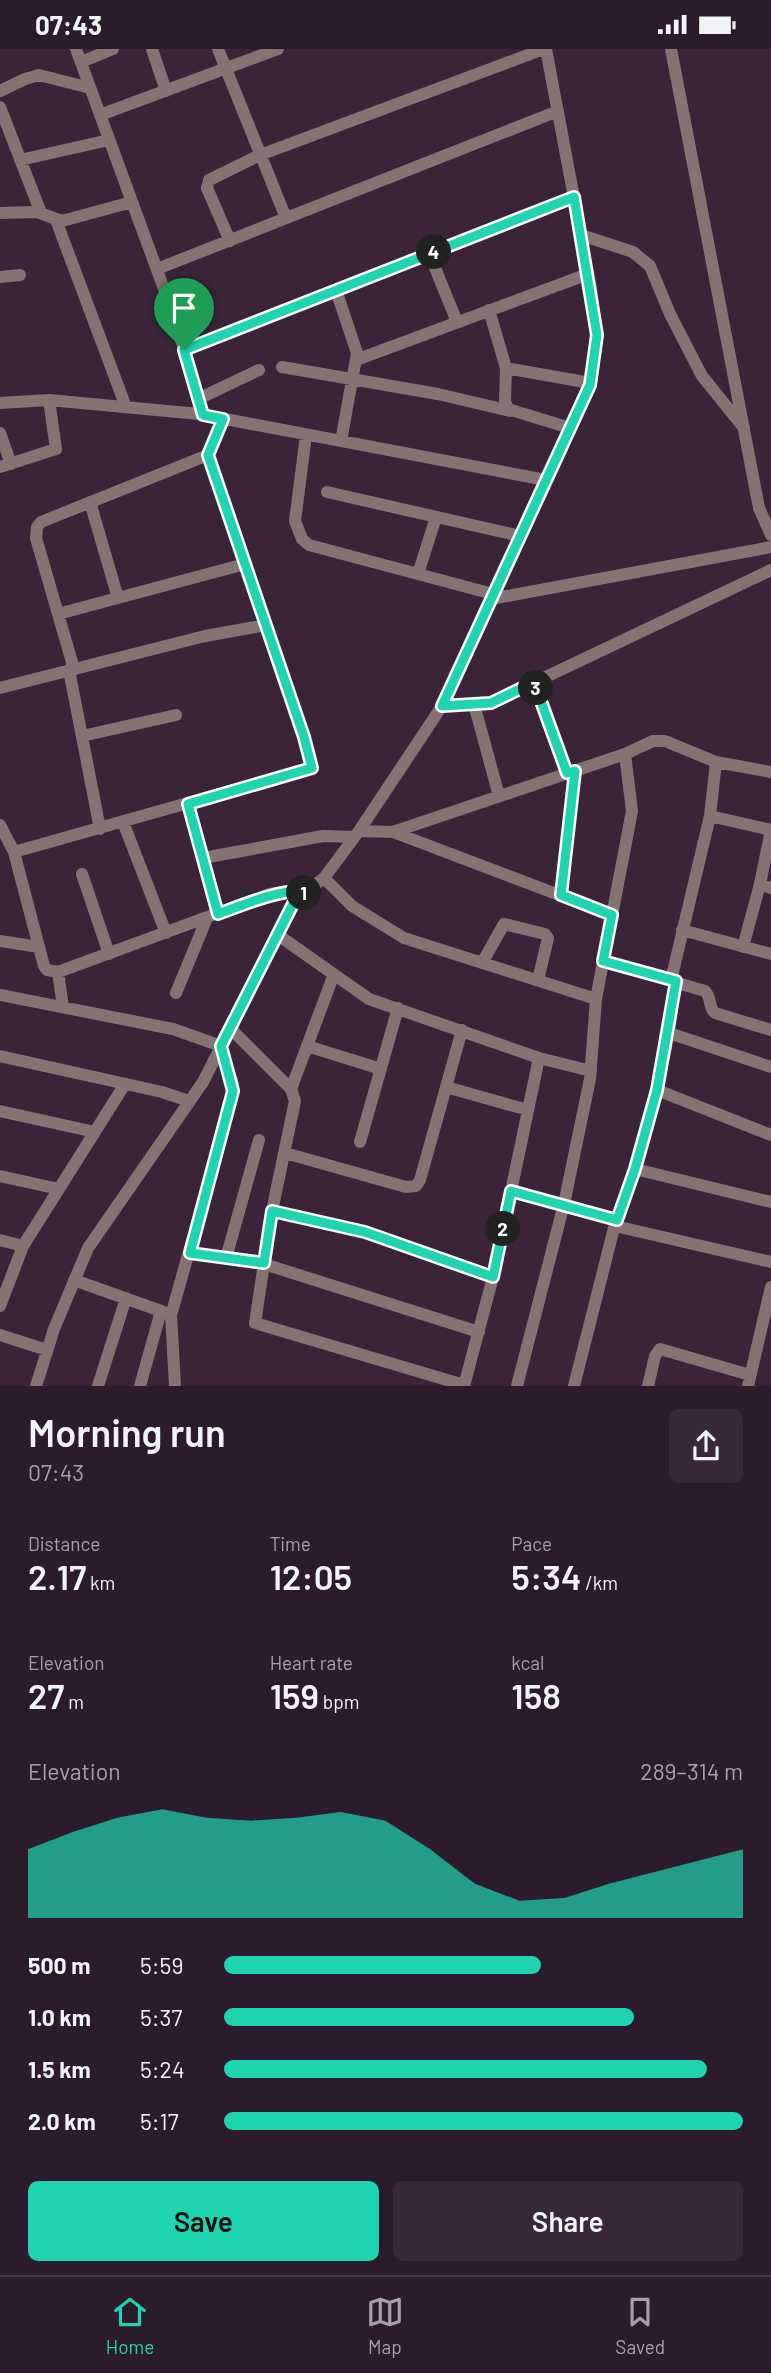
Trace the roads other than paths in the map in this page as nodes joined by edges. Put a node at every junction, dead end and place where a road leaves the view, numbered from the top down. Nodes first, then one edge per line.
1 (76, 49) edge
2 (113, 49) edge
3 (152, 49) edge
4 (218, 49) edge
5 (278, 49) edge
6 (545, 49) edge
7 (671, 49) edge
8 (81, 62) junction
9 (226, 68) junction
10 (90, 88) junction
11 (166, 90) junction
12 (0, 91) edge
13 (0, 107) edge
14 (558, 111) junction
15 (100, 115) junction
16 (109, 140) junction
17 (260, 155) junction
18 (20, 160) junction
19 (574, 197) junction
20 (132, 202) junction
21 (0, 213) edge
22 (40, 213) junction
23 (286, 219) junction
24 (56, 220) junction
25 (580, 235) junction
26 (230, 241) junction
27 (429, 253) junction
28 (157, 269) junction
29 (588, 274) junction
30 (20, 275) dead end
31 (0, 277) edge
32 (337, 290) junction
33 (489, 310) junction
34 (457, 322) junction
35 (184, 350) junction
36 (356, 360) junction
37 (282, 367) dead end
38 (506, 368) junction
39 (259, 370) dead end
40 (353, 379) junction
41 (590, 383) junction
42 (198, 399) junction
43 (49, 400) junction
44 (0, 403) edge
45 (126, 407) junction
46 (510, 411) junction
47 (203, 415) junction
48 (223, 419) junction
49 (570, 428) junction
50 (744, 429) junction
51 (0, 433) edge
52 (306, 435) junction
53 (341, 441) junction
54 (208, 455) junction
55 (6, 466) edge
56 (546, 480) junction
57 (327, 492) dead end
58 (90, 502) junction
59 (436, 517) junction
60 (771, 535) edge
61 (520, 536) junction
62 (771, 547) edge
63 (245, 564) junction
64 (771, 570) edge
65 (418, 574) junction
66 (492, 597) junction
67 (118, 598) junction
68 (58, 614) junction
69 (266, 625) junction
70 (71, 670) junction
71 (534, 682) junction
72 (0, 688) edge
73 (474, 704) junction
74 (442, 706) junction
75 (176, 715) dead end
76 (82, 736) junction
77 (625, 754) junction
78 (716, 762) junction
79 (571, 772) junction
80 (771, 772) edge
81 (499, 796) junction
82 (188, 804) junction
83 (710, 816) junction
84 (123, 822) junction
85 (0, 825) edge
86 (100, 829) junction
87 (771, 830) edge
88 (393, 832) junction
89 (356, 834) junction
90 (14, 852) junction
91 (203, 858) junction
92 (82, 874) dead end
93 (324, 878) junction
94 (765, 886) edge
95 (307, 890) junction
96 (561, 895) junction
97 (612, 915) junction
98 (213, 916) junction
99 (682, 930) junction
100 (166, 933) junction
101 (278, 935) junction
102 (0, 941) edge
103 (39, 947) junction
104 (743, 947) junction
105 (109, 954) junction
106 (771, 954) edge
107 (603, 961) junction
108 (482, 963) junction
109 (58, 972) junction
110 (334, 974) junction
111 (538, 980) junction
112 (673, 980) junction
113 (176, 993) dead end
114 (0, 995) edge
115 (596, 999) junction
116 (63, 1007) junction
117 (398, 1008) junction
118 (230, 1028) junction
119 (462, 1030) junction
120 (771, 1030) edge
121 (668, 1033) junction
122 (221, 1046) junction
123 (307, 1046) junction
124 (0, 1056) edge
125 (539, 1058) junction
126 (771, 1067) edge
127 (381, 1069) junction
128 (590, 1071) junction
129 (125, 1084) junction
130 (446, 1087) junction
131 (291, 1089) junction
132 (657, 1090) junction
133 (189, 1101) junction
134 (528, 1110) junction
135 (0, 1111) edge
136 (95, 1132) junction
137 (771, 1135) edge
138 (259, 1140) dead end
139 (360, 1142) dead end
140 (285, 1153) junction
141 (635, 1169) junction
142 (0, 1175) edge
143 (59, 1189) junction
144 (511, 1191) junction
145 (771, 1202) edge
146 (564, 1205) junction
147 (272, 1211) junction
148 (616, 1223) junction
149 (0, 1240) edge
150 (23, 1246) junction
151 (190, 1253) junction
152 (226, 1258) junction
153 (771, 1262) edge
154 (264, 1263) junction
155 (493, 1277) junction
156 (74, 1280) junction
157 (771, 1287) edge
158 (126, 1298) junction
159 (0, 1306) edge
160 (166, 1313) junction
161 (480, 1332) junction
162 (0, 1335) edge
163 (47, 1350) junction
164 (749, 1380) edge
165 (464, 1385) edge
166 (36, 1386) edge
167 (98, 1386) edge
168 (140, 1386) edge
169 (175, 1386) edge
170 (517, 1386) edge
171 (574, 1386) edge
172 (648, 1386) edge

1 - 8 street
2 - 8 street
3 - 11 street
4 - 9 street
5 - 9 street
6 - 14 street
6 - 17 street
7 - 50 street
8 - 10 street
9 - 11 street
9 - 17 street
10 - 12 street
10 - 15 street
11 - 15 street
13 - 18 street
14 - 19 street
14 - 23 street
15 - 16 street
16 - 18 street
16 - 20 street
17 - 23 street
17 - 26 street
18 - 22 street
19 - 25 street
19 - 27 street
20 - 24 street
20 - 28 street
21 - 22 street
22 - 24 street
23 - 26 street
24 - 45 street
25 - 29 street
25 - 50 street
26 - 28 street
27 - 32 street
27 - 34 street
28 - 35 street
29 - 33 street
29 - 41 street
30 - 31 street
32 - 35 street
32 - 36 street
33 - 34 street
33 - 38 street
34 - 36 street
35 - 42 street
36 - 40 street
37 - 40 street
38 - 41 street
38 - 46 street
39 - 42 street
40 - 46 street
40 - 53 street
41 - 49 street
42 - 47 street
43 - 44 street
43 - 45 street
43 - 55 street
45 - 47 street
46 - 49 street
47 - 48 street
48 - 52 street
48 - 54 street
49 - 56 street
50 - 60 street
51 - 55 street
52 - 53 street
52 - 65 street
53 - 56 street
54 - 58 street
54 - 63 street
56 - 61 street
57 - 59 street
58 - 67 street
58 - 68 street
59 - 61 street
59 - 65 street
61 - 66 street
62 - 66 street
63 - 67 street
63 - 69 street
64 - 71 street
65 - 66 street
66 - 74 street
67 - 68 street
68 - 70 street
69 - 70 street
69 - 82 street
70 - 72 street
70 - 76 street
71 - 73 street
71 - 79 street
73 - 74 street
73 - 81 street
74 - 89 street
75 - 76 street
76 - 86 street
77 - 78 street
77 - 79 street
77 - 97 street
78 - 80 street
78 - 83 street
79 - 81 street
79 - 96 street
81 - 88 street
82 - 84 street
82 - 91 street
83 - 87 street
83 - 99 street
84 - 86 street
84 - 100 street
85 - 90 street
86 - 90 street
87 - 94 street
88 - 89 street
88 - 96 street
89 - 91 street
89 - 93 street
90 - 103 street
91 - 98 street
92 - 105 street
93 - 95 street
93 - 108 street
94 - 104 street
95 - 98 street
95 - 101 street
96 - 97 street
97 - 107 street
98 - 100 street
98 - 113 street
99 - 104 street
99 - 112 street
100 - 105 street
101 - 110 street
101 - 118 street
102 - 103 street
103 - 109 street
104 - 106 street
105 - 109 street
107 - 112 street
107 - 115 street
108 - 111 street
108 - 111 street
109 - 116 street
110 - 117 street
110 - 123 street
111 - 115 street
112 - 120 street
112 - 121 street
114 - 116 street
115 - 128 street
116 - 122 street
117 - 119 street
117 - 127 street
118 - 122 street
118 - 131 street
119 - 125 street
119 - 130 street
121 - 126 street
121 - 132 street
122 - 133 street
122 - 151 street
123 - 127 street
123 - 131 street
124 - 129 street
125 - 128 street
125 - 134 street
127 - 139 street
128 - 146 street
129 - 133 street
129 - 136 street
130 - 134 street
130 - 140 street
131 - 140 street
132 - 137 street
132 - 141 street
133 - 156 street
134 - 144 street
135 - 136 street
136 - 143 street
138 - 152 street
140 - 147 street
141 - 145 street
141 - 148 street
142 - 143 street
143 - 150 street
144 - 146 street
144 - 155 street
146 - 148 street
146 - 170 street
147 - 154 street
147 - 155 street
148 - 153 street
148 - 171 street
149 - 150 street
150 - 159 street
151 - 152 street
151 - 160 street
152 - 154 street
154 - 161 street
154 - 165 street
155 - 161 street
156 - 158 street
156 - 163 street
157 - 164 street
158 - 160 street
158 - 167 street
160 - 168 street
160 - 169 street
161 - 165 street
162 - 163 street
163 - 166 street
164 - 172 street

